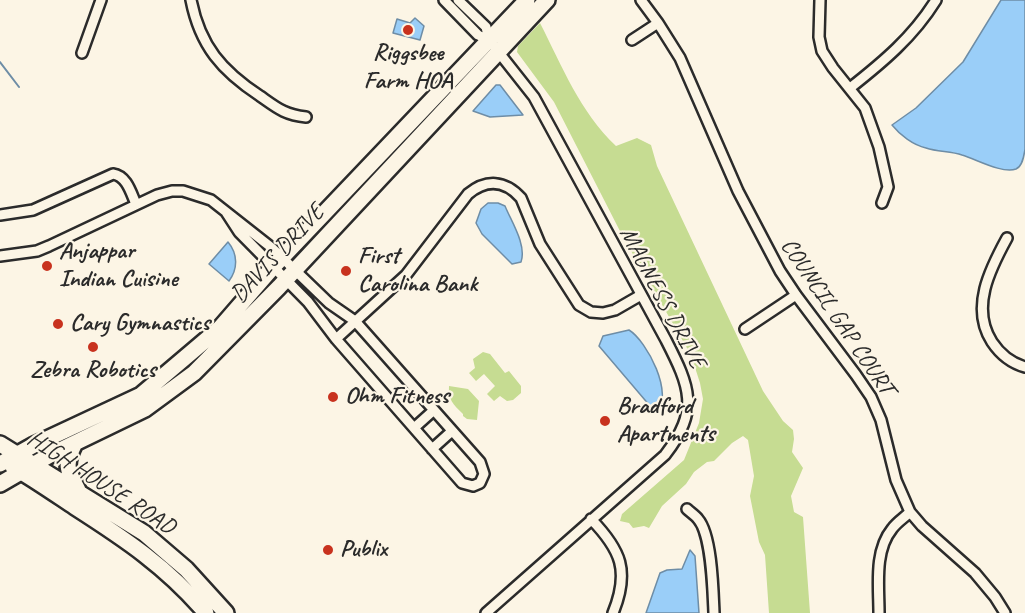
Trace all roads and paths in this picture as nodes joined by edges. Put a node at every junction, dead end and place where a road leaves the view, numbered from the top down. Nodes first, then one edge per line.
1 (101, 0) edge
2 (191, 0) edge
3 (444, 0) edge
4 (458, 0) edge
5 (526, 0) edge
6 (547, 0) edge
7 (641, 0) edge
8 (820, 0) edge
9 (936, 0) edge
10 (658, 23) junction
11 (632, 40) dead end
12 (494, 46) junction
13 (82, 53) dead end
14 (850, 88) junction
15 (306, 117) dead end
16 (882, 203) dead end
17 (136, 204) junction
18 (0, 215) edge
19 (1007, 238) dead end
20 (0, 256) edge
21 (277, 262) junction
22 (290, 274) junction
23 (641, 296) junction
24 (796, 296) junction
25 (355, 321) junction
26 (745, 329) dead end
27 (336, 339) junction
28 (1025, 366) edge
29 (434, 410) junction
30 (414, 428) junction
31 (452, 431) junction
32 (75, 443) junction
33 (0, 444) edge
34 (432, 449) junction
35 (5, 460) edge
36 (27, 468) junction
37 (0, 484) edge
38 (79, 492) junction
39 (687, 509) dead end
40 (910, 513) junction
41 (591, 519) junction
42 (206, 613) edge
43 (226, 613) edge
44 (486, 613) edge
45 (613, 613) edge
46 (714, 613) edge
47 (879, 613) edge
48 (1005, 613) edge

1 - 13 street
2 - 15 street
3 - 12 street
4 - 12 street
5 - 12 main road, DAVIS DRIVE
6 - 12 main road, DAVIS DRIVE
7 - 10 street, COUNCIL GAP COURT
8 - 14 street
9 - 14 street
10 - 11 street
10 - 24 street, COUNCIL GAP COURT
12 - 21 main road, DAVIS DRIVE
12 - 22 main road, DAVIS DRIVE
12 - 23 street, MAGNESS DRIVE
14 - 16 street
17 - 18 street
17 - 20 street
17 - 21 street
19 - 28 street
21 - 22 street
21 - 35 main road, DAVIS DRIVE
22 - 25 street
22 - 27 street
22 - 32 main road, DAVIS DRIVE
23 - 25 street
23 - 41 street, MAGNESS DRIVE
24 - 26 street
24 - 40 street, COUNCIL GAP COURT
25 - 27 street
25 - 29 street
27 - 30 street
29 - 30 street
29 - 31 street
30 - 34 street
31 - 34 street
31 - 34 street
32 - 36 main road, DAVIS DRIVE
32 - 38 main road
33 - 35 main road, HIGH HOUSE ROAD
35 - 36 main road, HIGH HOUSE ROAD
36 - 37 main road, DAVIS DRIVE
36 - 38 main road, HIGH HOUSE ROAD
36 - 42 main road, HIGH HOUSE ROAD
38 - 43 main road, HIGH HOUSE ROAD
39 - 46 street
40 - 47 street
40 - 48 street, COUNCIL GAP COURT
41 - 44 street, MAGNESS DRIVE
41 - 45 street

